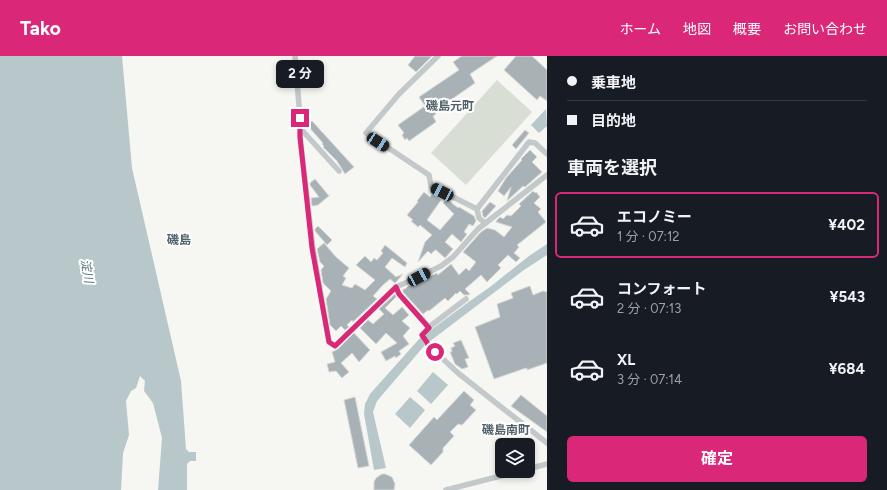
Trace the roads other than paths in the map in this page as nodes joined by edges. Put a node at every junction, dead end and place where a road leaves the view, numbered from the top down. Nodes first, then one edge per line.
1 (295, 56) edge
2 (438, 56) edge
3 (300, 128) junction
4 (547, 154) edge
5 (339, 171) dead end
6 (547, 175) edge
7 (477, 209) junction
8 (485, 223) junction
9 (396, 287) junction
10 (466, 299) dead end
11 (429, 328) junction
12 (547, 443) edge
13 (547, 464) edge
14 (535, 467) edge
15 (495, 477) edge
16 (446, 490) edge

1 - 3 street
2 - 7 street
3 - 5 street
3 - 9 street
4 - 7 street
6 - 8 street
7 - 8 street
8 - 9 street
9 - 11 street
10 - 11 street
11 - 12 street
13 - 14 street
15 - 16 street

